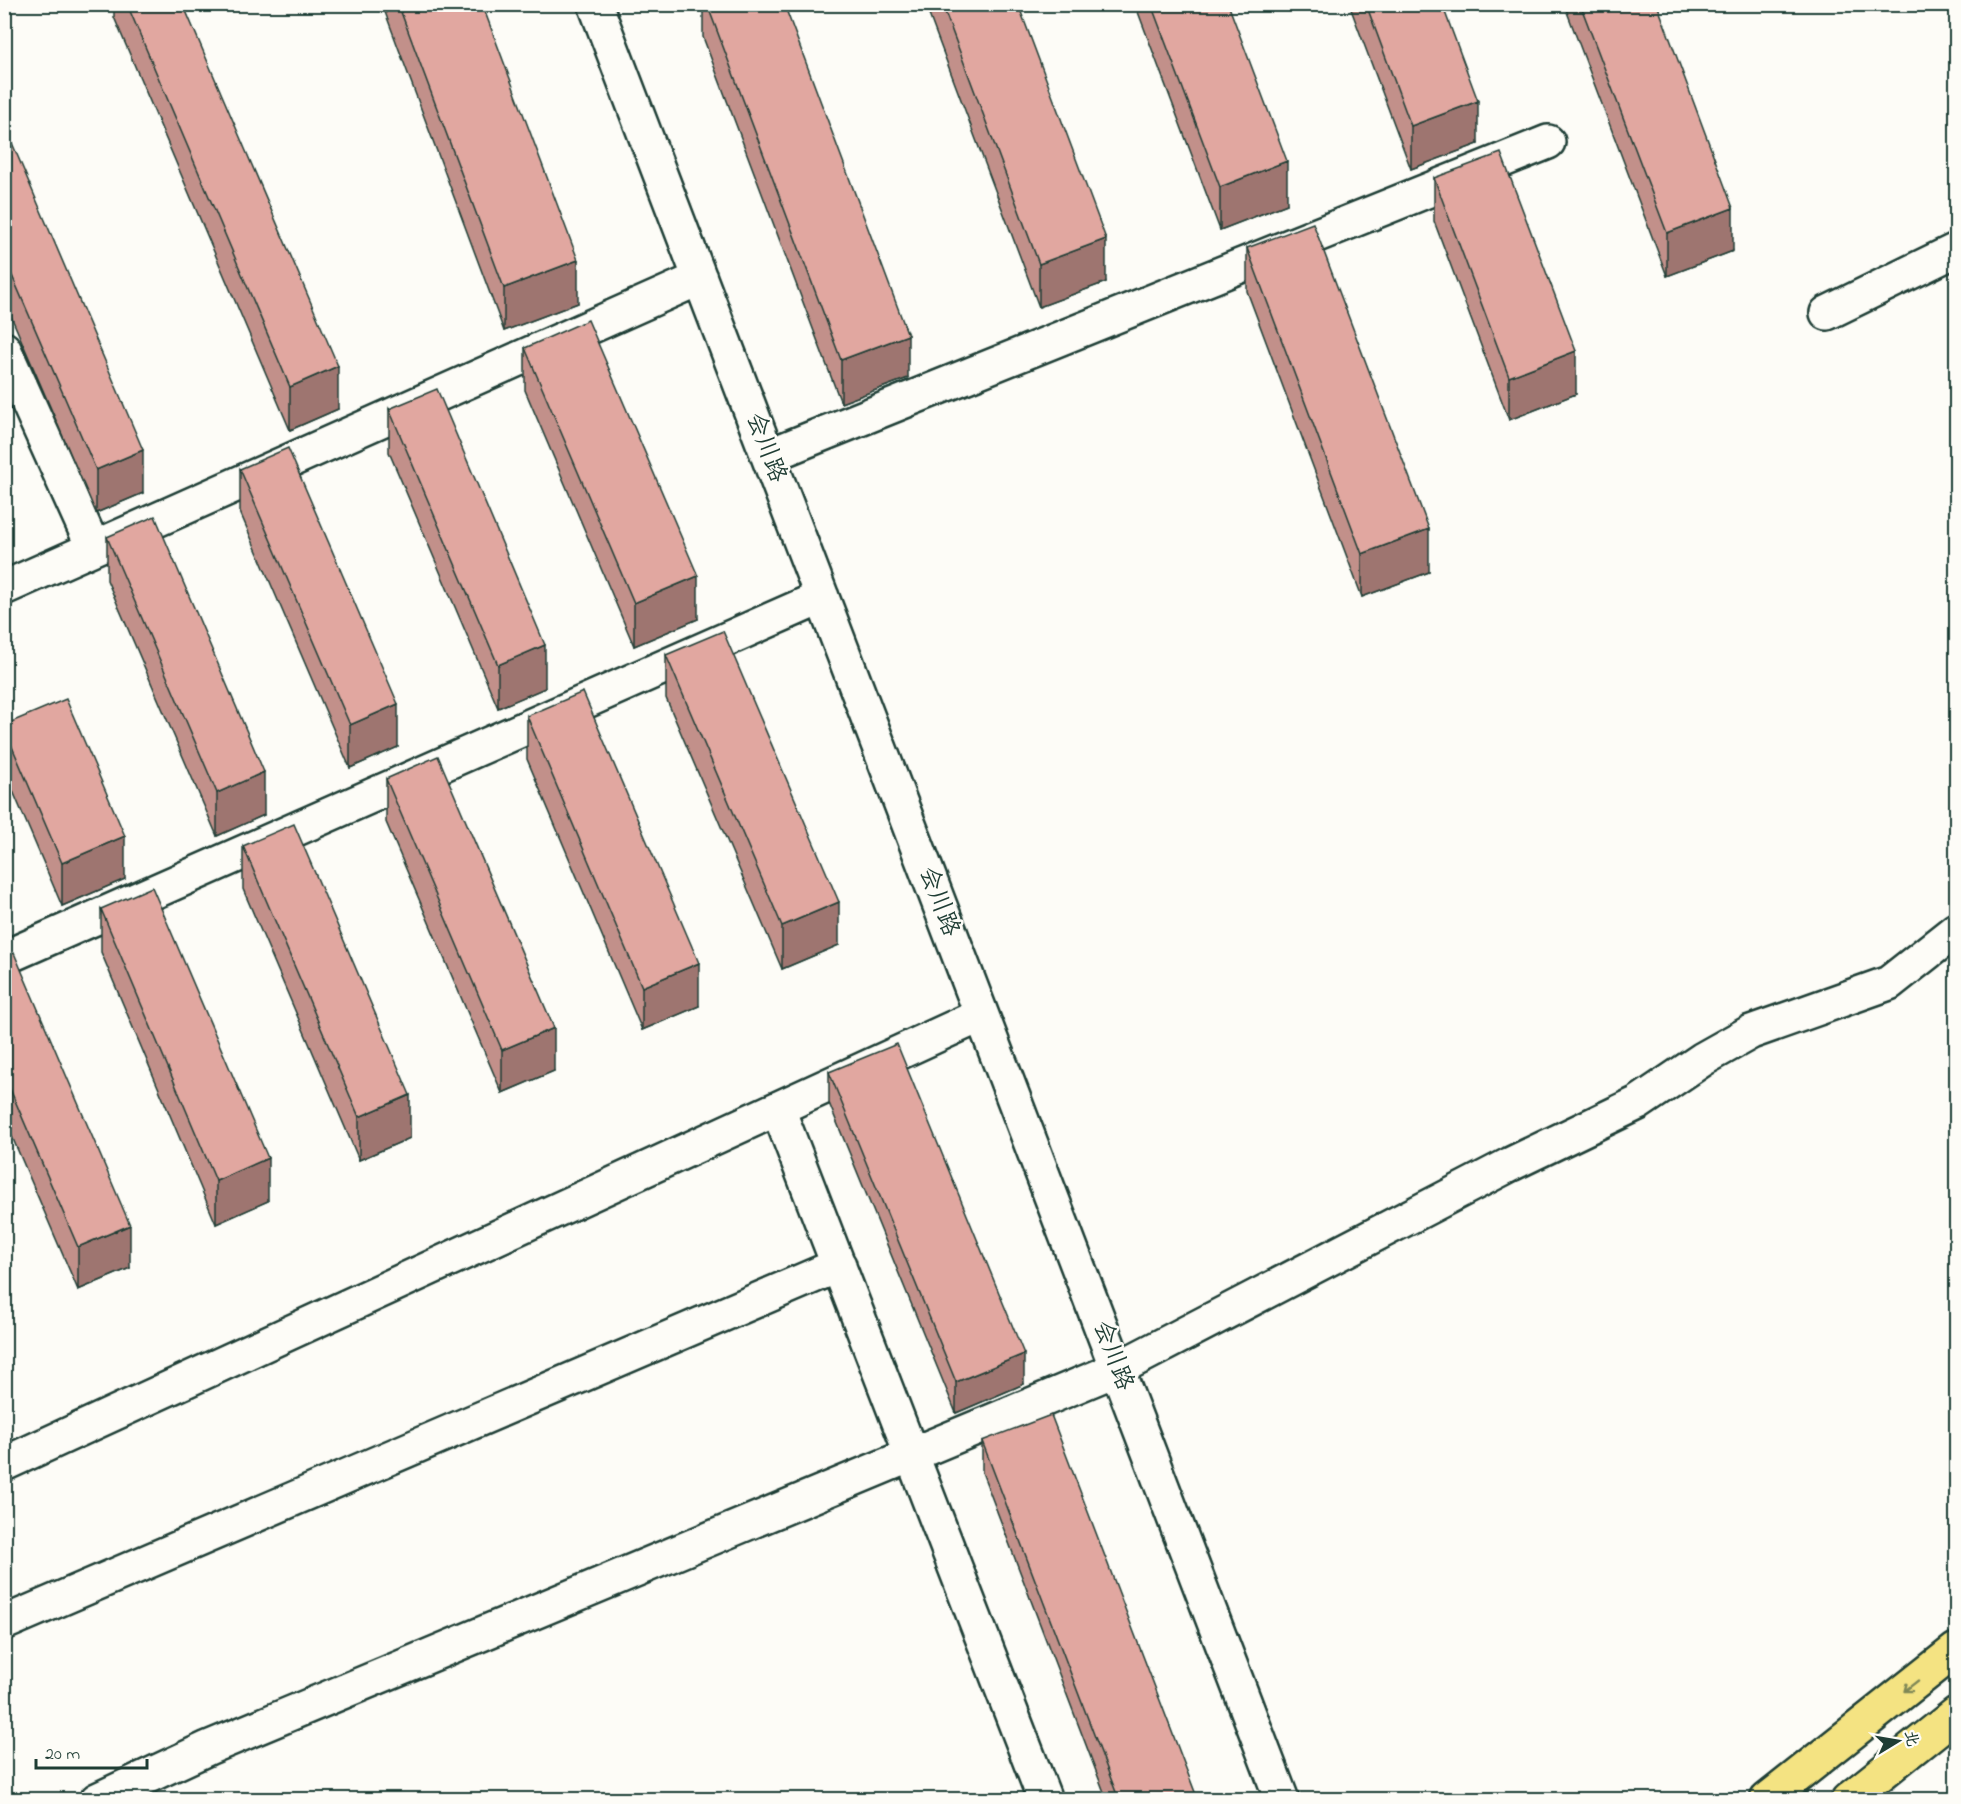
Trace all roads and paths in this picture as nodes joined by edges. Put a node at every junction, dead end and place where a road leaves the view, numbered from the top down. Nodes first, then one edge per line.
1 (595, 4) edge
2 (1548, 142) dead end
3 (1956, 250) edge
4 (700, 278) junction
5 (1827, 313) dead end
6 (4, 349) edge
7 (768, 456) junction
8 (89, 538) dead end
9 (4, 588) edge
10 (822, 597) junction
11 (1956, 930) edge
12 (4, 958) edge
13 (981, 1015) junction
14 (778, 1109) junction
15 (839, 1265) junction
16 (1117, 1369) junction
17 (911, 1454) junction
18 (4, 1464) edge
19 (4, 1623) edge
20 (1956, 1650) edge
21 (1956, 1714) edge
22 (98, 1800) edge
23 (1045, 1800) edge
24 (1282, 1800) edge
25 (1767, 1800) edge
26 (1848, 1800) edge

1 - 4 street, 会川路
2 - 7 street
3 - 5 street
4 - 7 street, 会川路
4 - 9 street
6 - 8 street
7 - 10 street, 会川路
10 - 12 street
10 - 13 street, 会川路
11 - 16 street
13 - 14 street
13 - 16 street, 会川路
14 - 15 street
14 - 18 street
15 - 17 street
15 - 19 street
16 - 17 street
16 - 24 street, 会川路
17 - 22 street
17 - 23 street
20 -> 25 highway
21 - 26 highway

